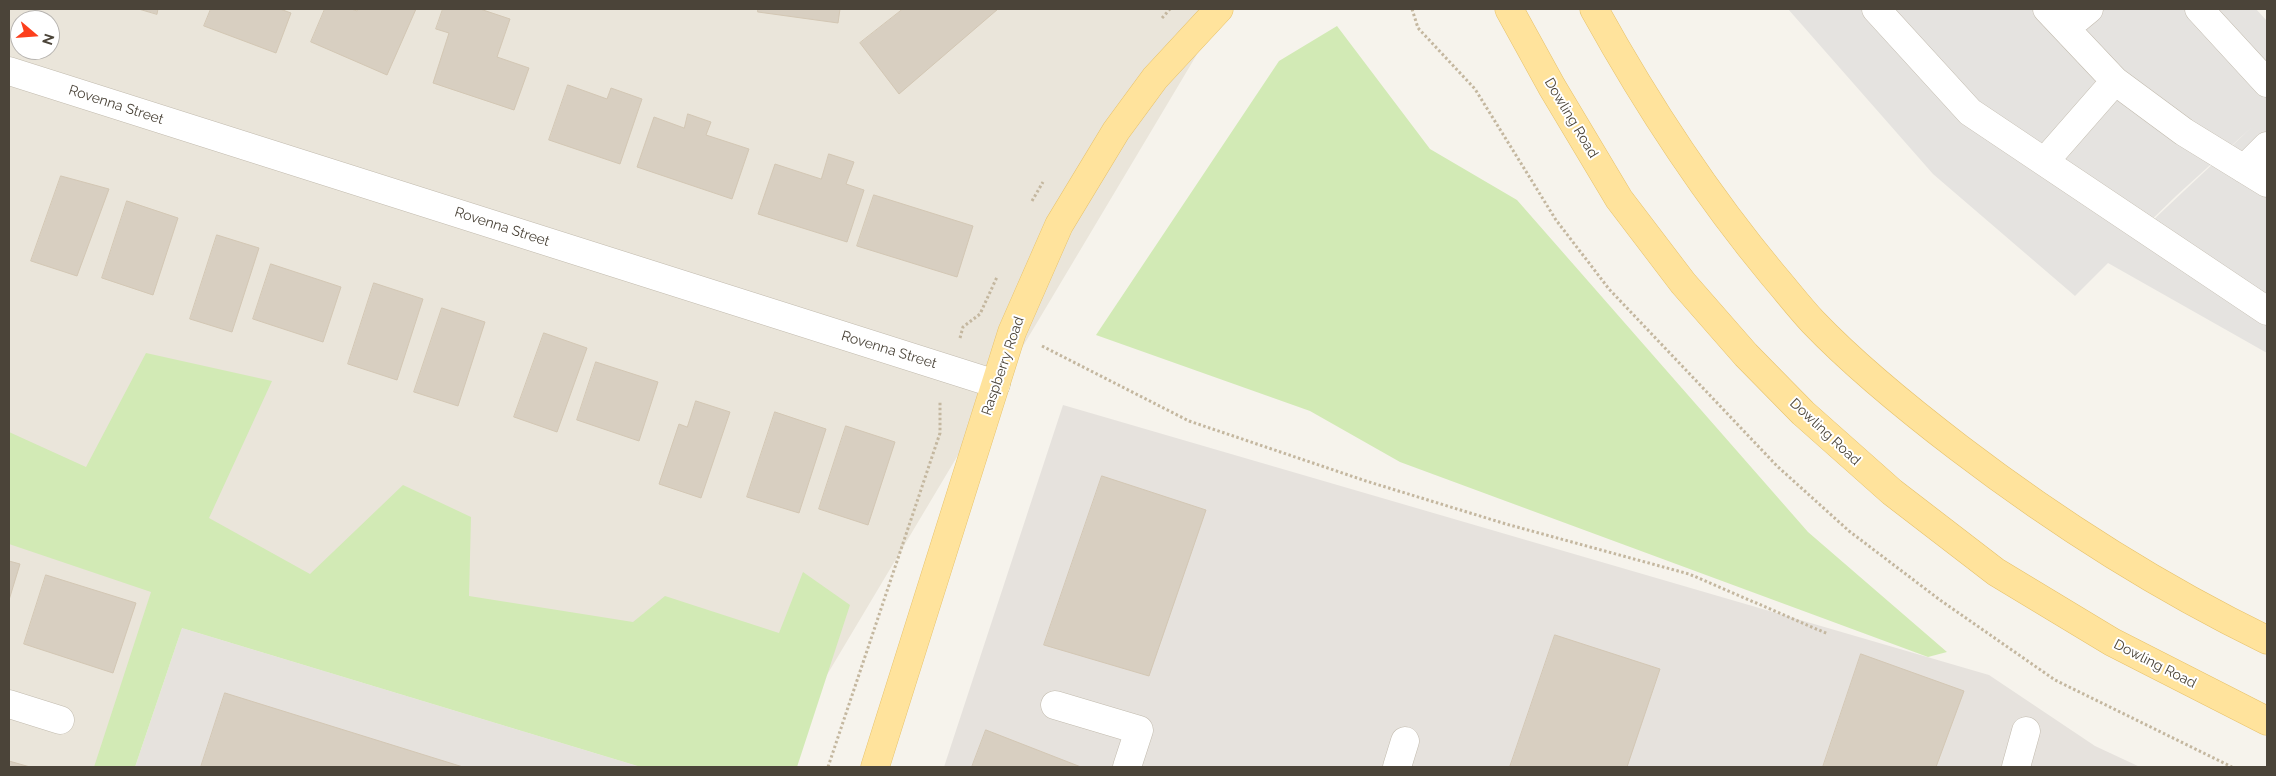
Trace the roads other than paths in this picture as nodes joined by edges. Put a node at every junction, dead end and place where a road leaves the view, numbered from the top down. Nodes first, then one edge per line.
1 (1219, 9) edge
2 (1509, 9) edge
3 (1594, 9) edge
4 (1876, 9) edge
5 (2047, 9) edge
6 (2089, 9) edge
7 (2199, 9) edge
8 (2066, 28) junction
9 (9, 71) edge
10 (2115, 81) junction
11 (2267, 83) edge
12 (2267, 146) edge
13 (2045, 161) junction
14 (2244, 169) junction
15 (2267, 182) edge
16 (2267, 311) edge
17 (996, 384) junction
18 (2267, 640) edge
19 (9, 704) edge
20 (1055, 705) dead end
21 (60, 720) dead end
22 (2267, 721) edge
23 (2026, 731) dead end
24 (1405, 742) dead end
25 (876, 767) edge
26 (1127, 767) edge
27 (1398, 767) edge
28 (2016, 767) edge

1 - 17 main road, Raspberry Road
2 - 22 main road, Dowling Road
3 - 18 main road
4 - 13 street
5 - 8 street
6 - 8 street
7 - 11 street
8 - 10 street
9 - 17 street, Rovenna Street
10 - 13 street
10 - 14 street
12 - 14 street
13 - 16 street
14 - 15 street
17 - 25 main road, Raspberry Road
19 - 21 street
20 - 26 street
23 - 28 street
24 - 27 street

